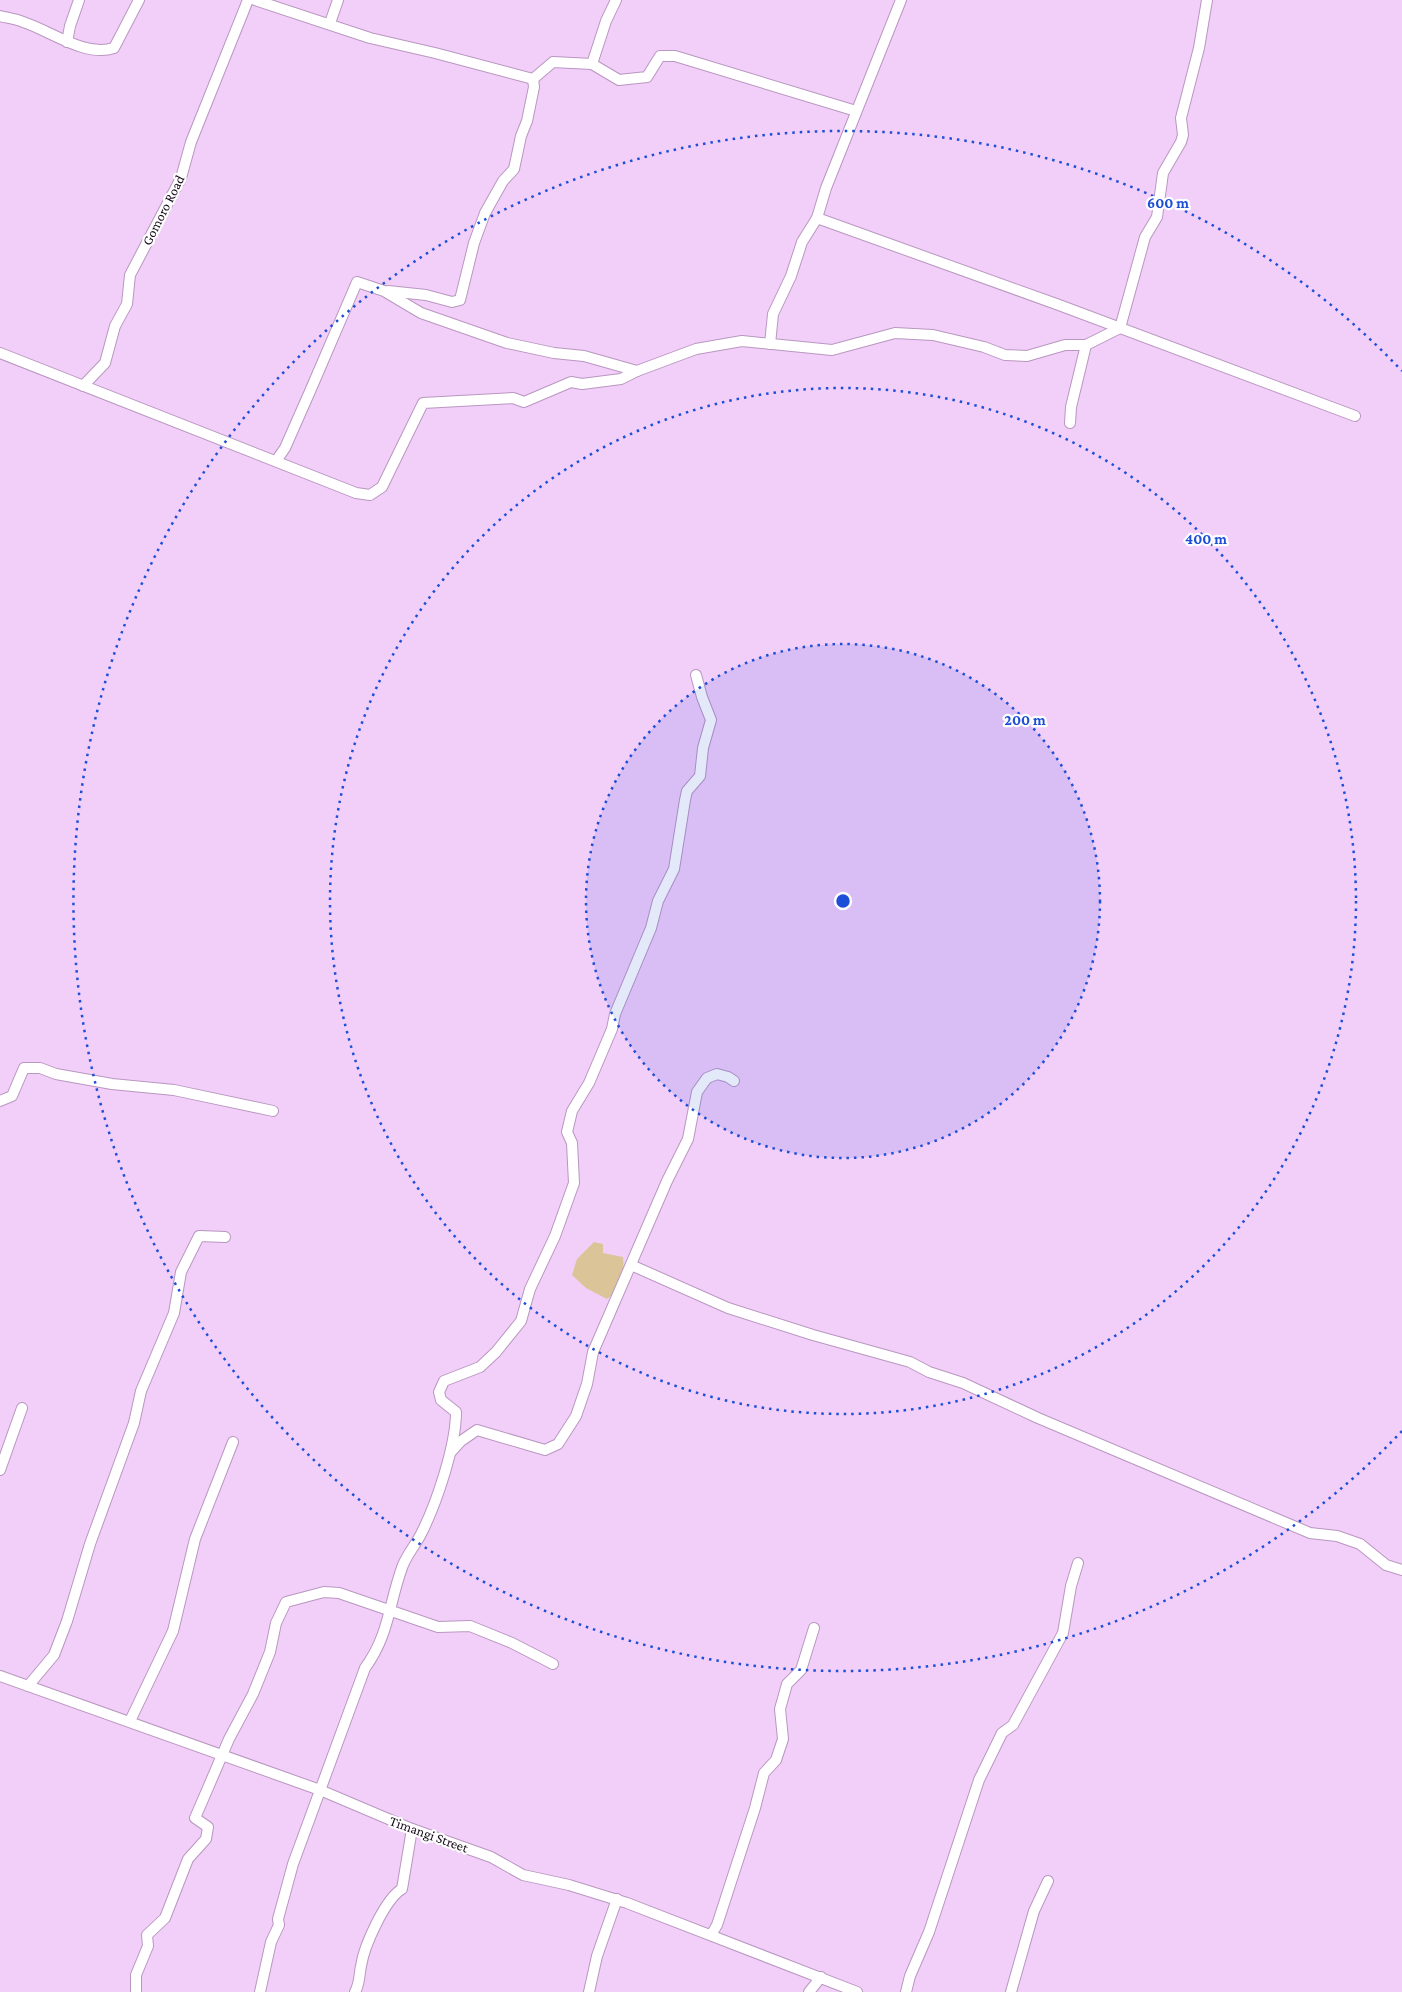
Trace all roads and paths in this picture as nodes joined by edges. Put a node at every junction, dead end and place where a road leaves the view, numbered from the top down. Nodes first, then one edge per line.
1 (79, 0) edge
2 (139, 0) edge
3 (248, 0) edge
4 (255, 0) edge
5 (338, 0) edge
6 (616, 0) edge
7 (901, 0) edge
8 (1207, 0) edge
9 (0, 16) edge
10 (330, 23) junction
11 (68, 42) junction
12 (592, 64) junction
13 (533, 80) junction
14 (856, 112) junction
15 (817, 218) junction
16 (384, 291) junction
17 (1120, 328) junction
18 (770, 344) junction
19 (1086, 345) junction
20 (0, 353) edge
21 (637, 371) junction
22 (83, 386) junction
23 (1355, 416) dead end
24 (1070, 423) dead end
25 (276, 461) junction
26 (696, 675) dead end
27 (734, 1081) dead end
28 (0, 1101) edge
29 (273, 1111) dead end
30 (224, 1237) dead end
31 (631, 1265) junction
32 (22, 1408) dead end
33 (233, 1442) dead end
34 (450, 1453) junction
35 (0, 1470) edge
36 (1078, 1563) dead end
37 (1402, 1570) edge
38 (391, 1612) junction
39 (814, 1628) dead end
40 (553, 1664) dead end
41 (0, 1676) edge
42 (28, 1686) junction
43 (130, 1721) junction
44 (223, 1756) junction
45 (320, 1790) junction
46 (412, 1829) junction
47 (1048, 1881) dead end
48 (617, 1900) junction
49 (711, 1935) junction
50 (821, 1977) junction
51 (136, 1992) edge
52 (260, 1992) edge
53 (355, 1992) edge
54 (589, 1992) edge
55 (809, 1992) edge
56 (857, 1992) edge
57 (906, 1992) edge
58 (1011, 1992) edge

1 - 11 street
2 - 11 street
3 - 22 street, Gomoro Road
4 - 10 street
5 - 10 street
6 - 12 street
7 - 14 street
8 - 17 street
9 - 11 street
10 - 13 street
12 - 13 street
12 - 14 street
13 - 16 street
14 - 15 street
15 - 17 street
15 - 18 street
16 - 21 street
16 - 25 street
17 - 19 street
17 - 23 street
18 - 19 street
18 - 21 street
19 - 24 street
20 - 22 street
21 - 25 street
22 - 25 street
26 - 34 street
27 - 31 street
28 - 29 street
30 - 42 street
31 - 34 street
31 - 37 street
32 - 35 street
33 - 43 street
34 - 38 street
36 - 57 street
38 - 40 street
38 - 44 street
38 - 45 street
39 - 49 street
41 - 42 street, Timangi Street
42 - 43 street, Timangi Street
43 - 44 street, Timangi Street
44 - 45 street, Timangi Street
44 - 51 street
45 - 46 street, Timangi Street
45 - 52 street
46 - 48 street, Timangi Street
46 - 53 street
47 - 58 street
48 - 49 street, Timangi Street
48 - 54 street
49 - 50 street, Timangi Street
50 - 55 street
50 - 56 street, Timangi Street

